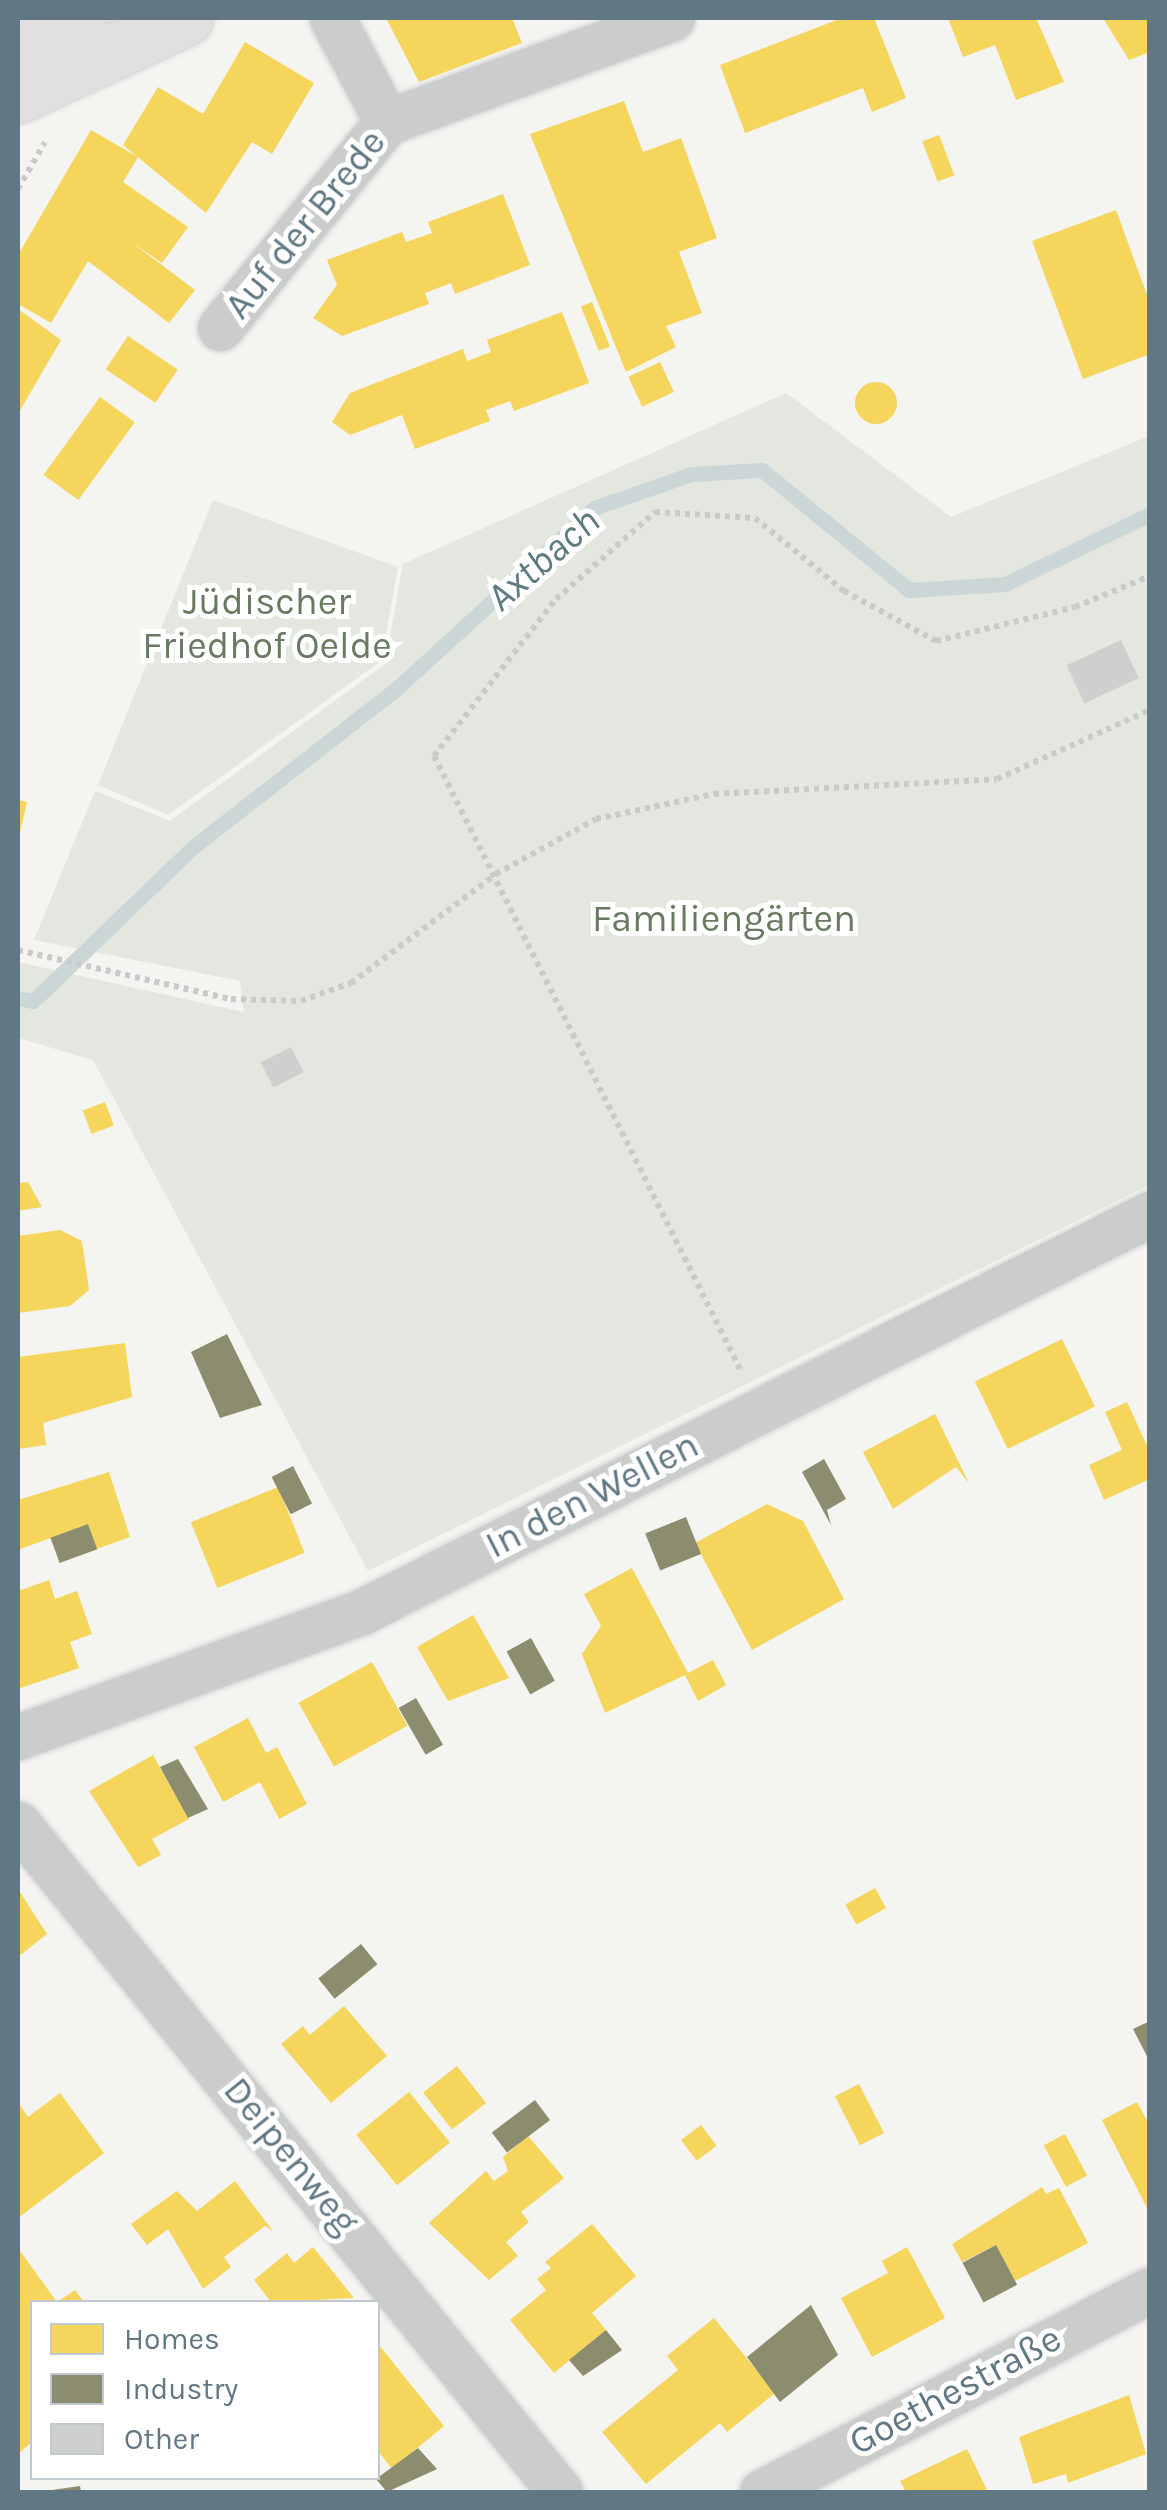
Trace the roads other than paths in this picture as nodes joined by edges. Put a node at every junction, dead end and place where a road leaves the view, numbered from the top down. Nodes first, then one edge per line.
1 (78, 18) edge
2 (184, 18) edge
3 (332, 18) edge
4 (672, 18) edge
5 (18, 44) edge
6 (18, 95) edge
7 (387, 122) junction
8 (220, 328) dead end
9 (1150, 1214) edge
10 (18, 1737) edge
11 (18, 1824) edge
12 (1150, 2290) edge
13 (560, 2492) edge
14 (762, 2492) edge

1 - 5 main road
2 - 6 main road
3 - 7 street
4 - 7 street, Auf der Brede
7 - 8 street, Auf der Brede
9 - 10 street, In den Wellen
11 - 13 street, Deipenweg
12 - 14 street, Goethestraße

